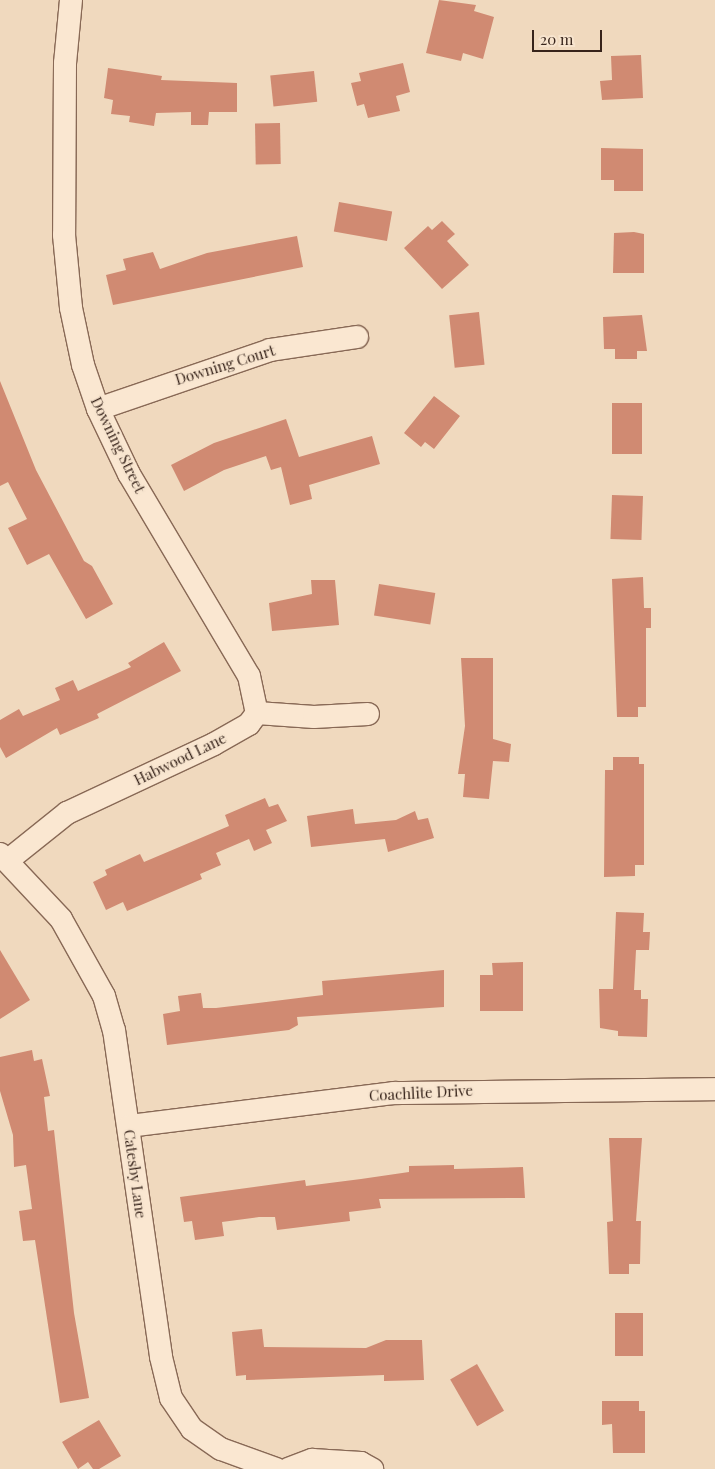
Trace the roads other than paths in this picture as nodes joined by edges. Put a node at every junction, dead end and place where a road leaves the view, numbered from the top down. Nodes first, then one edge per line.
1 (71, 0) edge
2 (356, 337) dead end
3 (98, 409) junction
4 (257, 713) junction
5 (368, 714) dead end
6 (3, 858) edge
7 (715, 1089) edge
8 (129, 1126) junction
9 (276, 1469) edge
10 (288, 1469) edge
11 (372, 1469) edge

1 - 3 street, Downing Street
2 - 3 street, Downing Court
3 - 4 street, Downing Street
4 - 5 street
4 - 6 street, Habwood Lane
6 - 8 street, Catesby Lane
7 - 8 street, Coachlite Drive
8 - 9 street, Catesby Lane
10 - 11 street

